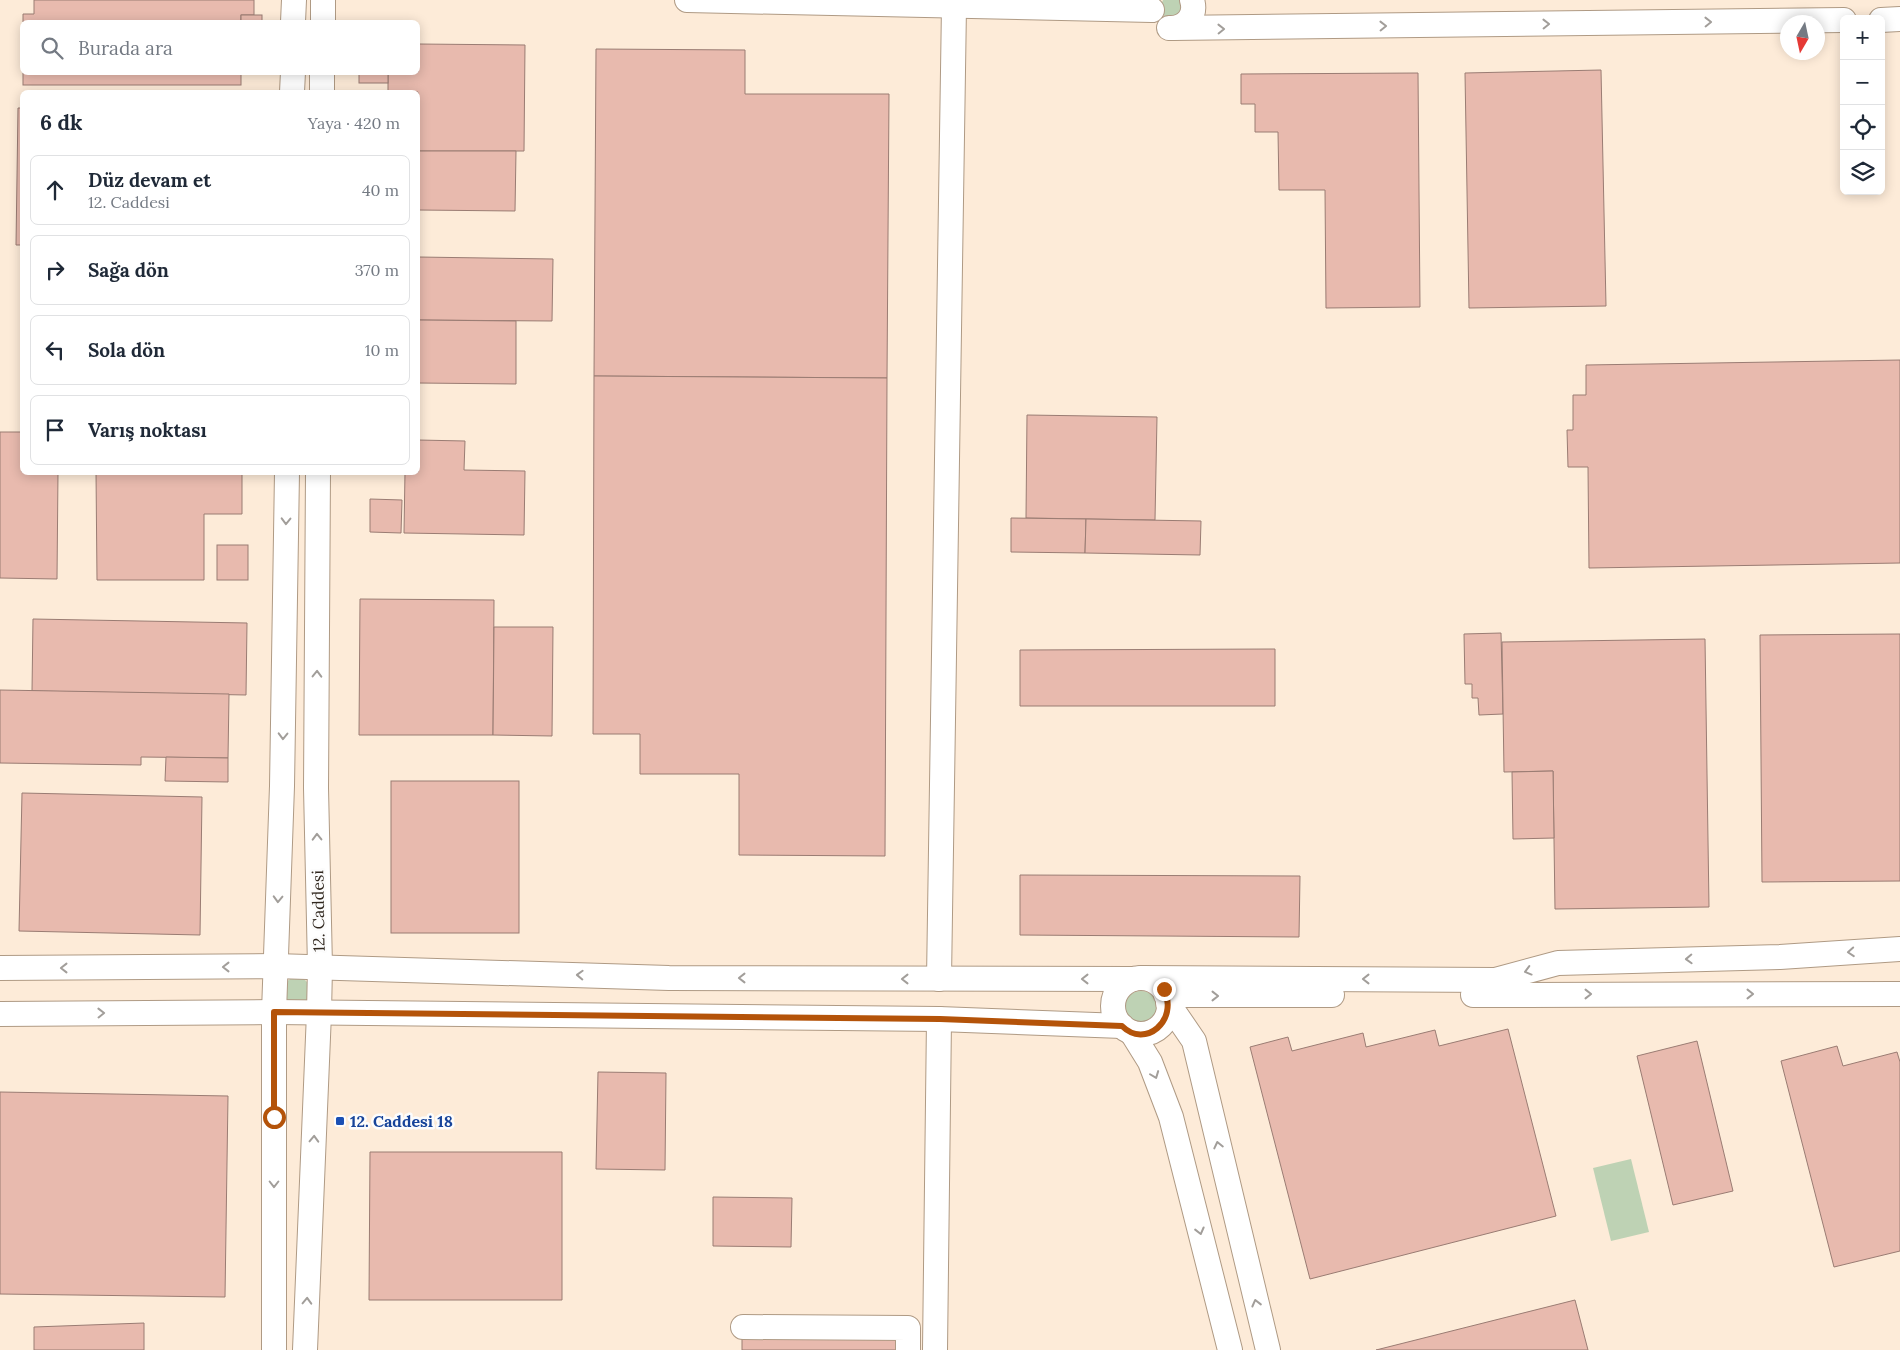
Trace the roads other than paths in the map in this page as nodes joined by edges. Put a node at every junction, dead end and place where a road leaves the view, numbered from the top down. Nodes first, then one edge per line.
1 (294, 0) edge
2 (323, 0) edge
3 (687, 0) edge
4 (1192, 0) edge
5 (1153, 5) edge
6 (954, 6) junction
7 (1900, 19) edge
8 (293, 20) edge
9 (323, 20) edge
10 (1840, 20) edge
11 (1885, 20) edge
12 (1172, 28) junction
13 (292, 75) edge
14 (322, 75) edge
15 (292, 90) edge
16 (322, 90) edge
17 (287, 475) edge
18 (318, 475) edge
19 (1900, 949) edge
20 (275, 966) junction
21 (320, 967) junction
22 (0, 968) edge
23 (939, 979) junction
24 (1137, 979) junction
25 (1900, 994) edge
26 (1168, 999) junction
27 (274, 1012) junction
28 (319, 1013) junction
29 (0, 1014) edge
30 (940, 1019) junction
31 (1127, 1030) junction
32 (743, 1327) dead end
33 (274, 1350) edge
34 (305, 1350) edge
35 (908, 1350) edge
36 (935, 1350) edge
37 (1230, 1350) edge
38 (1268, 1350) edge

1 - 8 street
2 - 9 street
3 - 6 street
4 - 12 street
5 - 6 street
5 - 12 street
6 - 23 street
7 - 11 street
12 -> 10 street
13 - 15 street
14 - 16 street
17 -> 20 street
21 -> 18 street, 12. Caddesi
19 -> 24 street
20 - 21 street
20 -> 22 street
20 - 27 street
23 -> 21 street
21 - 28 street, 12. Caddesi
24 -> 23 street
24 - 26 street
24 - 31 street
26 -> 25 street
26 - 31 street
38 -> 26 street
27 - 28 street
29 -> 27 street
27 -> 33 street
28 - 30 street
34 -> 28 street, 12. Caddesi
30 - 31 street
30 - 36 street
31 -> 37 street
32 - 35 street

